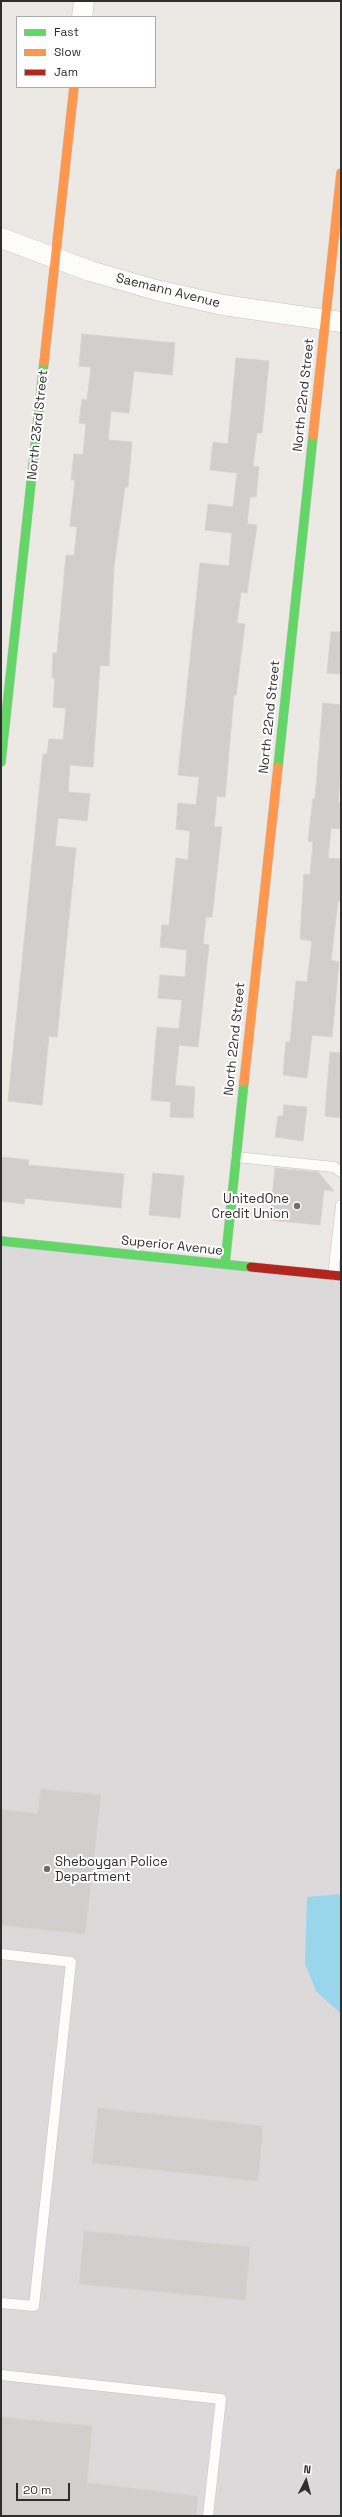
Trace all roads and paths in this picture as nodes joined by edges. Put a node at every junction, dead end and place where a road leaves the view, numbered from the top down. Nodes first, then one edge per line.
1 (84, 1) edge
2 (82, 16) edge
3 (74, 88) edge
4 (341, 173) edge
5 (1, 238) edge
6 (54, 258) junction
7 (333, 321) edge
8 (1, 762) edge
9 (236, 1157) junction
10 (341, 1172) edge
11 (341, 1206) edge
12 (1, 1241) edge
13 (225, 1264) junction
14 (337, 1276) edge
15 (1, 1954) edge
16 (1, 2303) edge
17 (1, 2375) edge
18 (208, 2516) edge

1 - 2 street
3 - 6 street, North 23rd Street
4 - 7 street, North 22nd Street
5 - 6 street, Saemann Avenue
6 - 7 street, Saemann Avenue
6 - 8 street, North 23rd Street
7 - 9 street, North 22nd Street
9 - 10 lane
9 - 13 street, North 22nd Street
11 - 14 lane
12 - 13 street, Superior Avenue
13 - 14 street, Superior Avenue
15 - 16 lane
17 - 18 lane

